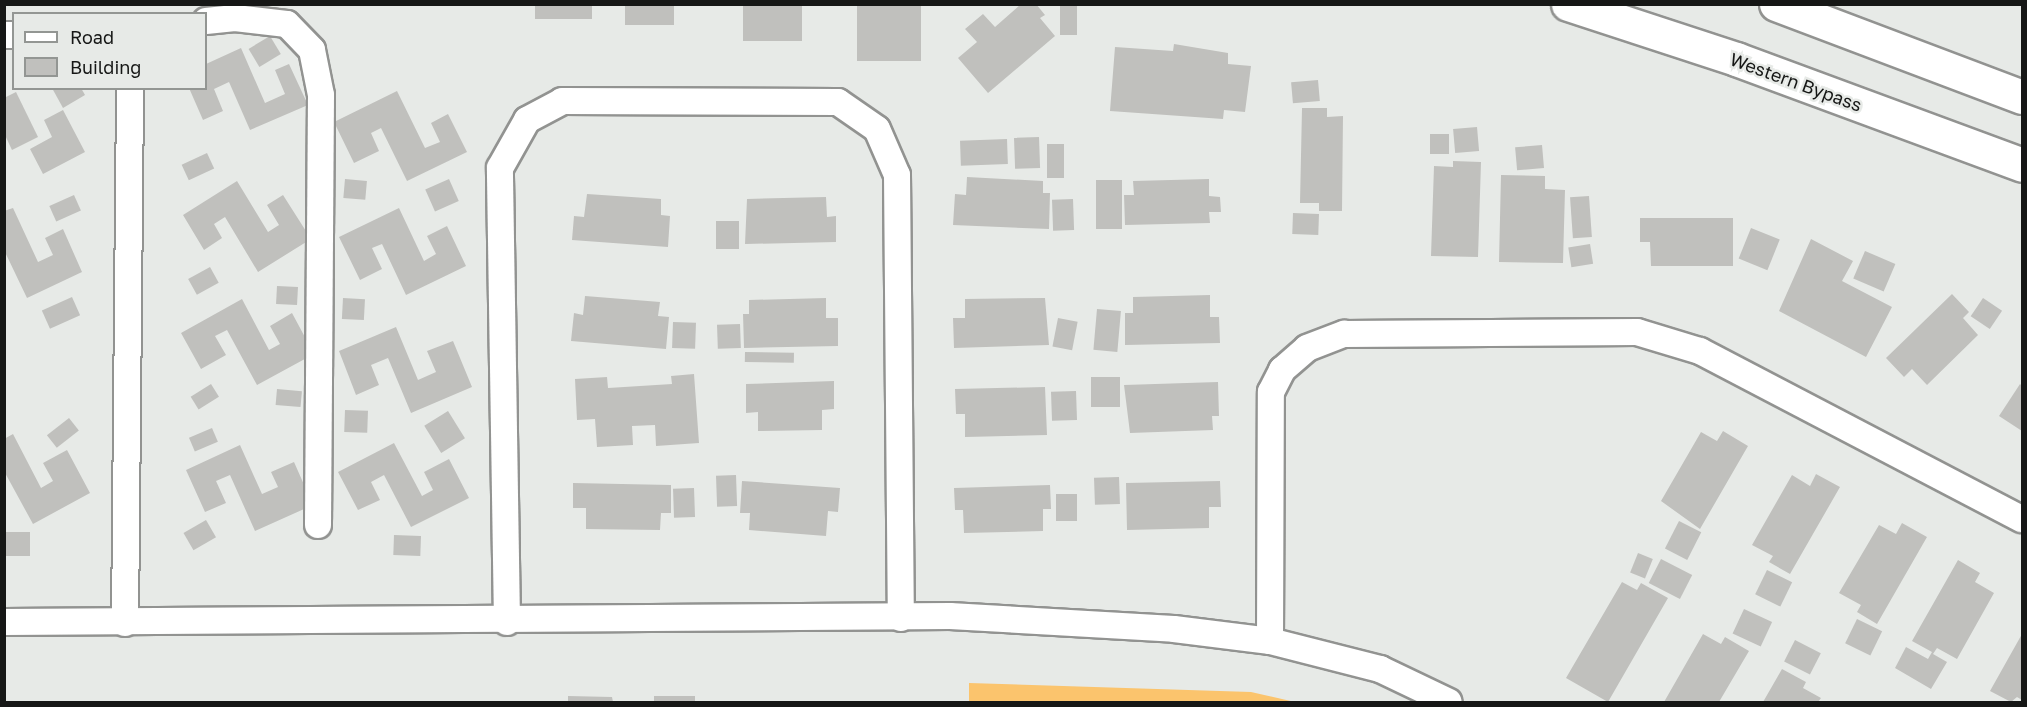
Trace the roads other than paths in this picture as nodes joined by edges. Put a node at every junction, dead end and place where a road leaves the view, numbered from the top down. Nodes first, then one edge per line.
1 (1568, 4) edge
2 (1776, 4) edge
3 (207, 21) edge
4 (130, 90) edge
5 (2022, 97) edge
6 (2022, 165) edge
7 (2022, 519) edge
8 (318, 525) dead end
9 (901, 618) junction
10 (4, 622) edge
11 (507, 622) junction
12 (125, 623) junction
13 (1270, 640) junction
14 (1449, 702) edge

1 - 6 highway, Western Bypass
2 - 5 highway
3 - 8 street
4 - 12 street
7 - 13 street
9 - 11 street
9 - 11 street
9 - 13 street
10 - 12 street
11 - 12 street
13 - 14 street

